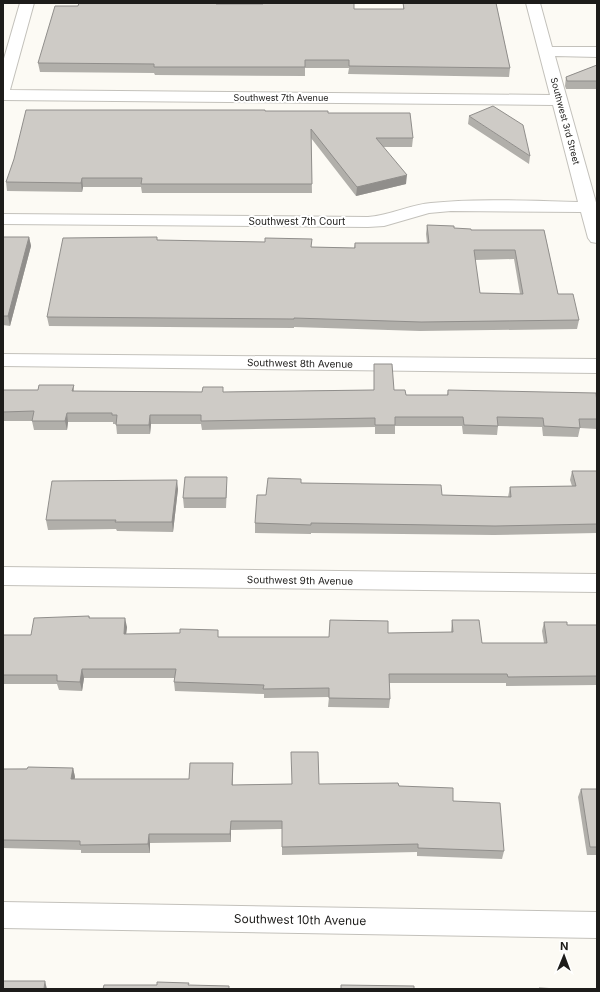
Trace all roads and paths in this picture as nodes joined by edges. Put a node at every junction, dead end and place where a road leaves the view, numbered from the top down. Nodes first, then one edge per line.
1 (27, 3) edge
2 (533, 3) edge
3 (546, 51) junction
4 (597, 52) edge
5 (3, 89) edge
6 (3, 95) edge
7 (559, 100) junction
8 (589, 180) edge
9 (589, 207) junction
10 (3, 219) edge
11 (597, 238) edge
12 (3, 360) edge
13 (597, 366) edge
14 (3, 576) edge
15 (597, 583) edge
16 (3, 915) edge
17 (597, 925) edge

1 - 5 street
2 - 3 street, Southwest 3rd Street
3 - 4 street
3 - 7 street, Southwest 3rd Street
6 - 7 street, Southwest 7th Avenue
7 - 8 street, Southwest 3rd Street
8 - 9 street, Southwest 3rd Street
9 - 10 street, Southwest 7th Court
9 - 11 street, Southwest 3rd Street
12 - 13 street, Southwest 8th Avenue
14 - 15 street, Southwest 9th Avenue
16 - 17 street, Southwest 10th Avenue

